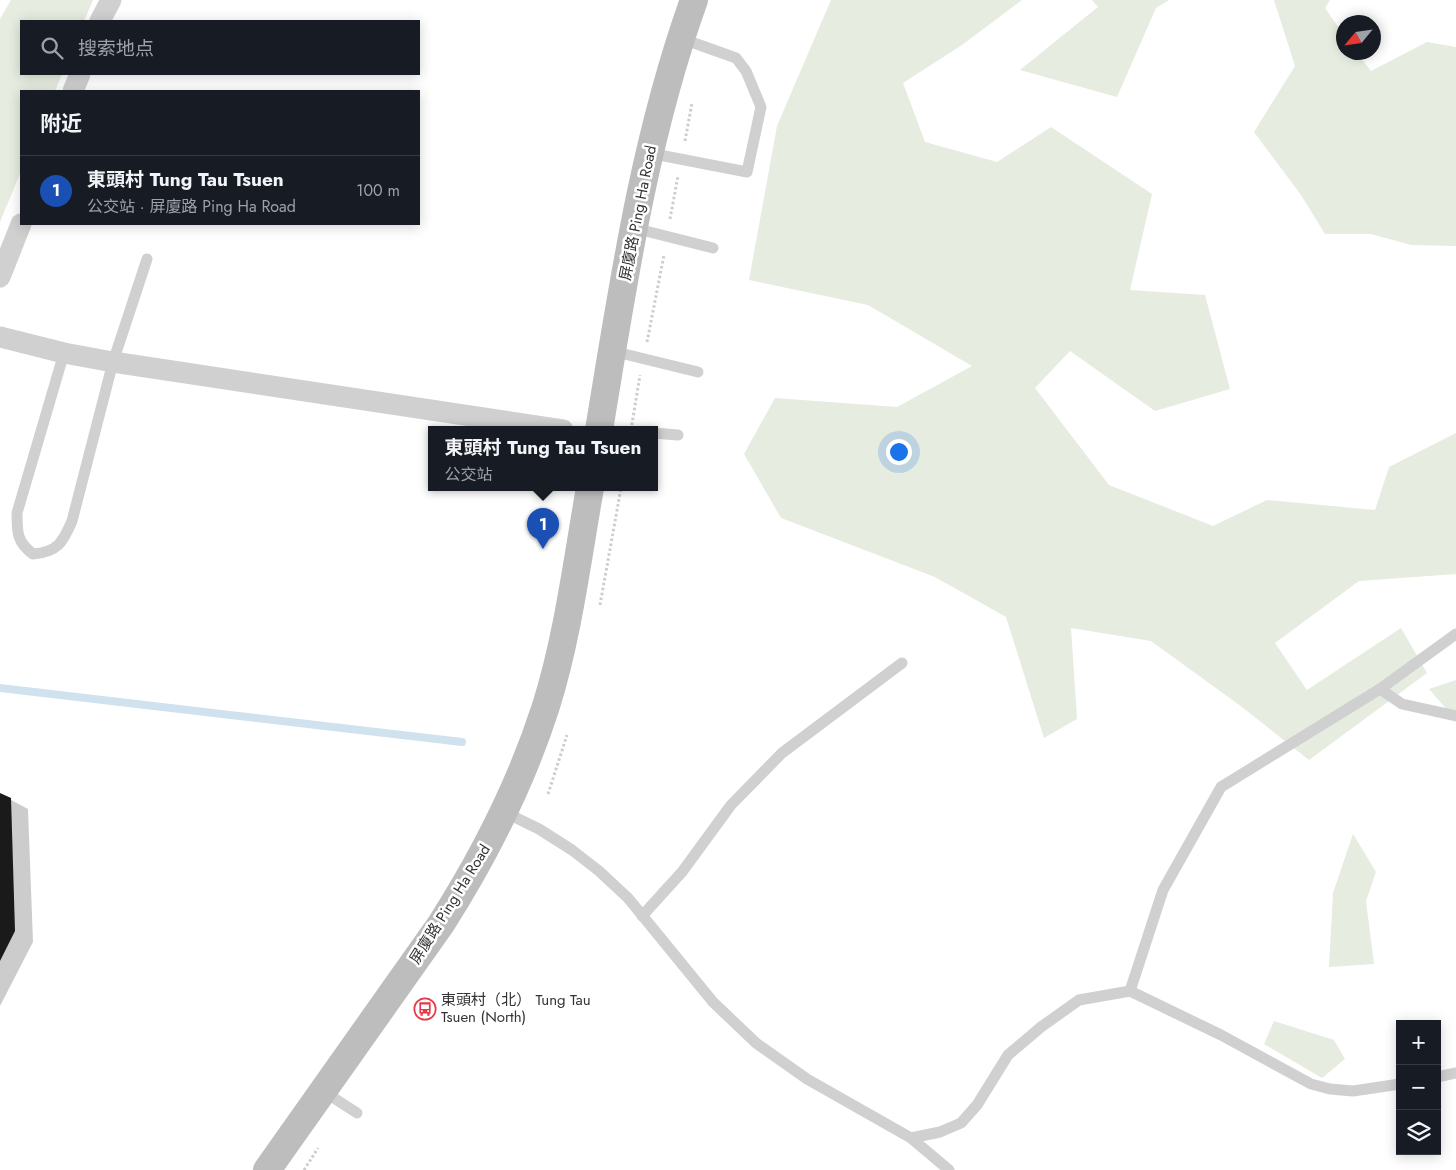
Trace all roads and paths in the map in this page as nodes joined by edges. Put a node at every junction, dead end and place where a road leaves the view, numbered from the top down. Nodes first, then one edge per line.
1 (111, 0) edge
2 (694, 0) edge
3 (101, 20) edge
4 (680, 38) junction
5 (80, 75) edge
6 (73, 90) edge
7 (694, 94) dead end
8 (649, 153) junction
9 (682, 160) junction
10 (21, 225) edge
11 (633, 227) junction
12 (667, 236) junction
13 (712, 248) dead end
14 (147, 259) dead end
15 (0, 277) edge
16 (0, 338) edge
17 (612, 351) junction
18 (64, 354) junction
19 (643, 359) junction
20 (112, 362) junction
21 (698, 372) dead end
22 (537, 426) edge
23 (600, 426) edge
24 (632, 426) edge
25 (658, 433) edge
26 (678, 435) dead end
27 (589, 491) edge
28 (1456, 634) edge
29 (902, 663) dead end
30 (1380, 689) junction
31 (1456, 716) edge
32 (504, 812) junction
33 (642, 916) junction
34 (1130, 991) junction
35 (1456, 1073) edge
36 (1441, 1076) edge
37 (1396, 1085) edge
38 (323, 1091) junction
39 (357, 1113) dead end
40 (911, 1138) junction
41 (267, 1170) edge
42 (949, 1170) edge

1 - 3 street
2 - 4 street, 屏廈路 Ping Ha Road
4 - 8 street, 屏廈路 Ping Ha Road
4 - 9 lane
5 - 6 street
7 - 9 path
8 - 9 lane
8 - 11 street, 屏廈路 Ping Ha Road
9 - 12 path
10 - 15 street
11 - 12 lane
11 - 17 street, 屏廈路 Ping Ha Road
12 - 13 lane
12 - 19 path
14 - 20 lane
16 - 18 street
17 - 19 lane
17 - 23 street, 屏廈路 Ping Ha Road
18 - 20 street
18 - 20 lane
19 - 21 lane
19 - 24 path
20 - 22 street
25 - 26 lane
27 - 32 street, 屏廈路 Ping Ha Road
28 - 30 lane
29 - 33 lane
30 - 31 lane
30 - 34 lane
32 - 33 lane
32 - 38 street, 屏廈路 Ping Ha Road
33 - 40 lane
34 - 37 lane
34 - 40 lane
35 - 36 lane
38 - 39 lane
38 - 41 street, 屏廈路 Ping Ha Road
40 - 42 lane

